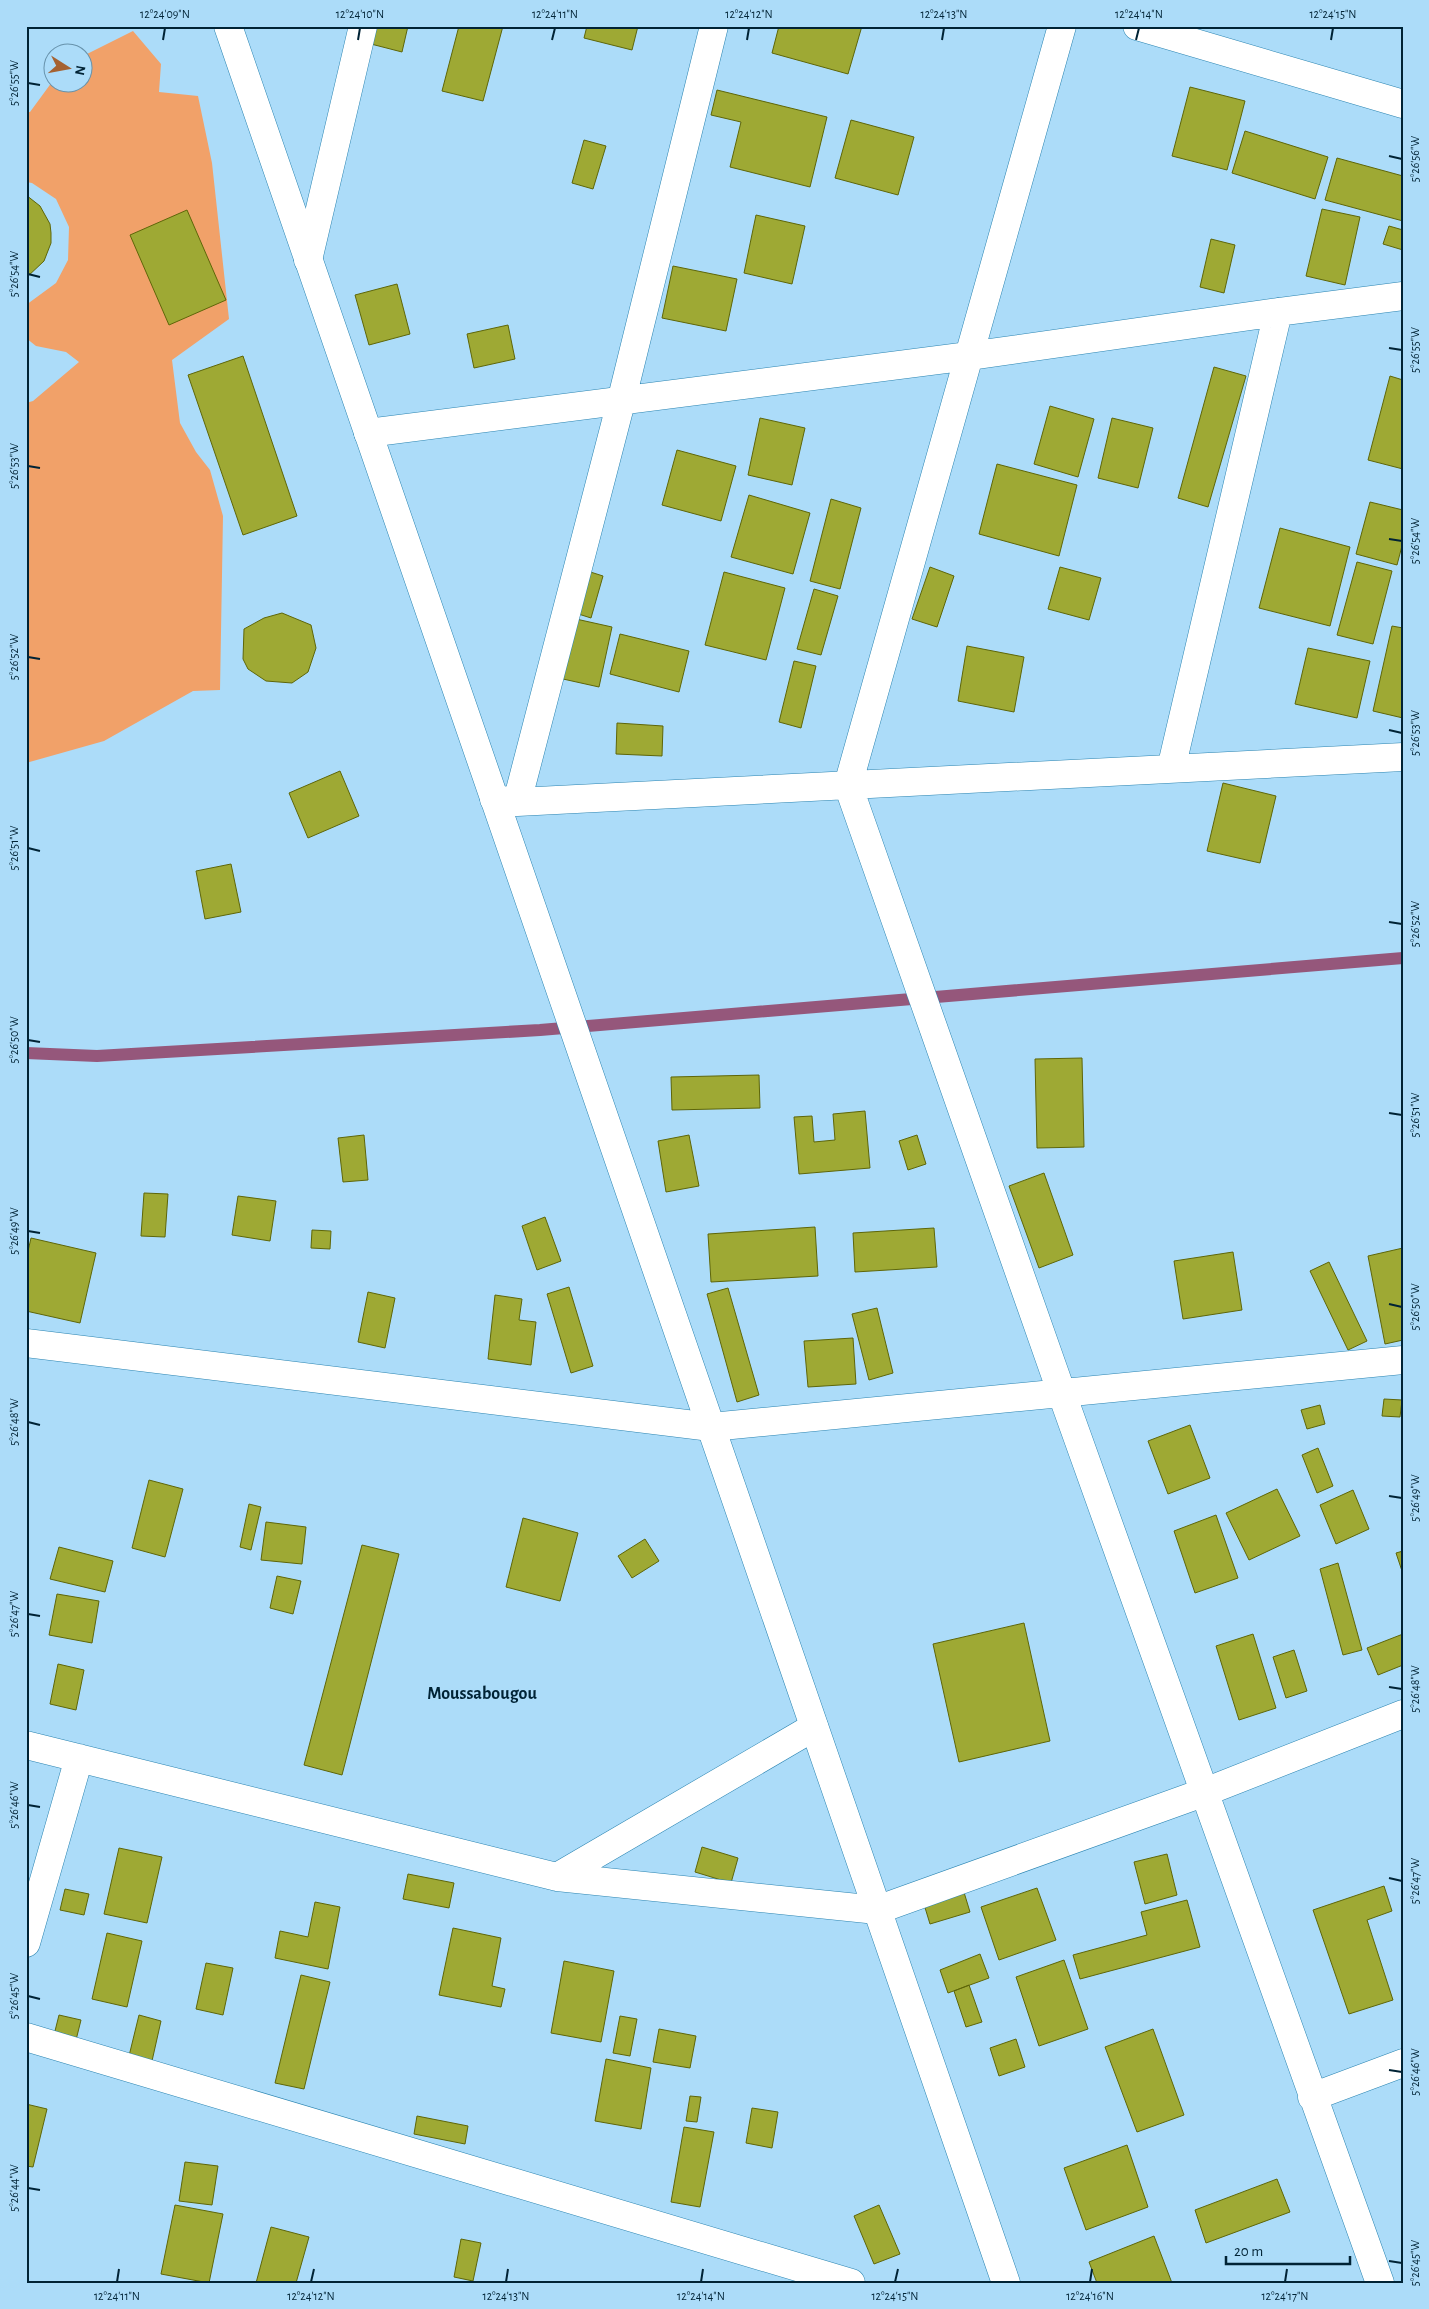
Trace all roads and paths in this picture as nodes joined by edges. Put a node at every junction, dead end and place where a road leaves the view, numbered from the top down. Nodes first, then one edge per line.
1 (228, 26) edge
2 (364, 26) edge
3 (714, 26) edge
4 (1062, 26) edge
5 (1136, 26) edge
6 (1403, 104) edge
7 (308, 260) junction
8 (1403, 296) edge
9 (1278, 312) junction
10 (969, 356) junction
11 (621, 402) junction
12 (368, 433) junction
13 (1403, 758) edge
14 (1171, 769) junction
15 (848, 785) junction
16 (505, 800) junction
17 (26, 1343) edge
18 (1403, 1360) edge
19 (1062, 1394) junction
20 (711, 1427) junction
21 (1403, 1714) edge
22 (814, 1727) junction
23 (26, 1745) edge
24 (79, 1758) junction
25 (1205, 1792) junction
26 (556, 1877) junction
27 (877, 1910) junction
28 (26, 1942) edge
29 (26, 2037) edge
30 (1403, 2063) edge
31 (1312, 2097) junction
32 (851, 2283) edge
33 (1006, 2283) edge
34 (1380, 2283) edge

1 - 7 street
2 - 7 street
3 - 11 street
4 - 10 street
5 - 6 street
7 - 12 street
8 - 9 street
9 - 10 street
9 - 14 street
10 - 11 street
10 - 15 street
11 - 12 street
11 - 16 street
12 - 16 street
13 - 14 street
14 - 15 street
15 - 16 street
15 - 19 street
16 - 20 street
17 - 20 street
18 - 19 street
19 - 20 street
19 - 25 street
20 - 22 street
21 - 25 street
22 - 26 street
22 - 27 street
23 - 24 street
24 - 26 street
24 - 28 street
25 - 27 street
25 - 31 street
26 - 27 street
27 - 33 street
29 - 32 street
30 - 31 street
31 - 34 street

